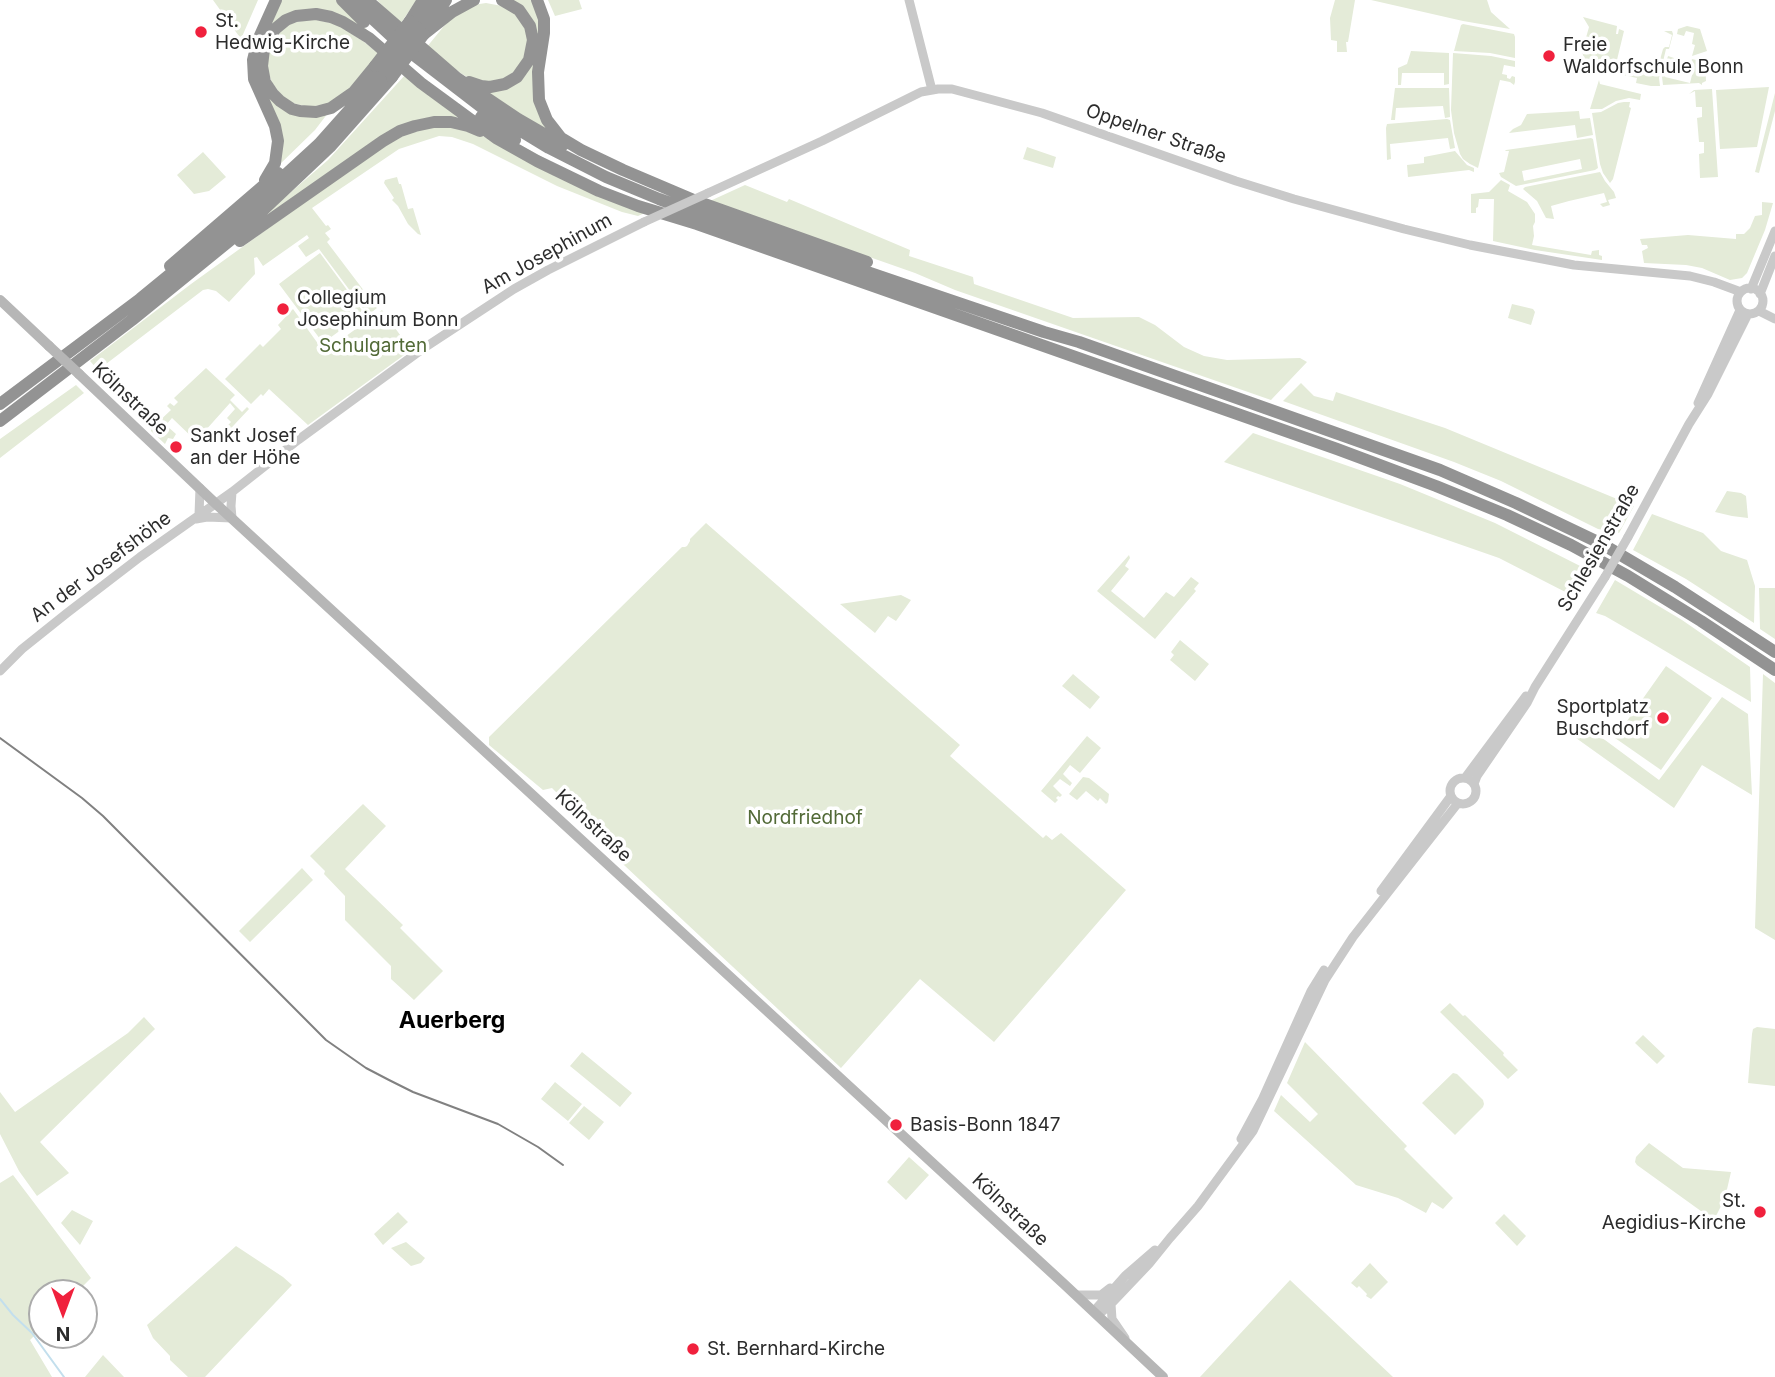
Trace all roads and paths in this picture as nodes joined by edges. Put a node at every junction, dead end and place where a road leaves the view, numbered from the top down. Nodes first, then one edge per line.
1 (276, 0) edge
2 (342, 0) edge
3 (355, 0) edge
4 (367, 0) edge
5 (373, 0) edge
6 (423, 0) edge
7 (435, 0) edge
8 (446, 0) edge
9 (474, 0) edge
10 (502, 0) edge
11 (537, 0) edge
12 (909, 0) edge
13 (383, 13) junction
14 (417, 27) junction
15 (384, 71) junction
16 (453, 72) junction
17 (932, 90) junction
18 (354, 92) junction
19 (496, 138) junction
20 (257, 190) junction
21 (644, 222) joint
22 (697, 223) junction
23 (1775, 231) edge
24 (1775, 256) edge
25 (852, 265) junction
26 (187, 277) junction
27 (1752, 298) junction
28 (0, 299) edge
29 (1744, 312) junction
30 (1775, 312) edge
31 (1775, 319) edge
32 (91, 336) junction
33 (1080, 342) junction
34 (0, 404) edge
35 (0, 421) edge
36 (200, 488) junction
37 (232, 492) junction
38 (215, 503) junction
39 (232, 517) junction
40 (196, 518) junction
41 (1775, 652) edge
42 (1775, 670) edge
43 (0, 671) edge
44 (1535, 687) junction
45 (1465, 778) junction
46 (1474, 784) junction
47 (1455, 800) junction
48 (1170, 1238) junction
49 (1125, 1276) junction
50 (1077, 1296) junction
51 (1111, 1304) junction
52 (1096, 1313) junction
53 (1129, 1345) junction
54 (1163, 1377) edge

1 - 20 highway
2 - 22 highway
3 - 25 highway
4 - 13 highway
5 - 13 highway
6 - 14 highway
7 - 14 highway
8 - 14 highway
9 - 14 highway
10 - 16 highway
11 - 33 highway
12 - 17 street
13 - 16 highway
14 - 15 highway, bridge
14 - 15 highway, bridge
15 - 18 highway
15 - 26 highway
15 - 32 highway
16 - 25 highway
17 - 21 street, Oppelner Straße, bridge
17 - 27 street, Oppelner Straße
18 - 19 highway
18 - 20 highway
19 - 22 highway
19 - 26 highway
20 - 32 highway
21 - 37 street, Am Josephinum
22 - 42 highway
23 - 27 street
24 - 27 street
25 - 33 highway
26 - 35 highway
27 - 29 street
27 - 29 street
27 - 30 street, Oppelner Straße
27 - 31 street, Oppelner Straße
28 - 36 main road, Kölnstraße, bridge
29 - 44 street, Schlesienstraße, bridge
32 - 34 highway
33 - 41 highway
36 - 38 main road, Kölnstraße
36 - 40 street, An der Josefshöhe
37 - 38 street, Am Josephinum
37 - 39 street
38 - 39 main road, Kölnstraße
38 - 40 street, An der Josefshöhe
39 - 40 street, An der Josefshöhe
39 - 50 main road, Kölnstraße
40 - 43 street, An der Josefshöhe
44 - 45 street, Schlesienstraße
44 - 46 street, Schlesienstraße
45 - 46 street
45 - 47 street
46 - 47 street
47 - 48 street
48 - 49 street
48 - 51 street
49 - 50 street
49 - 52 street
50 - 52 main road, Kölnstraße
51 - 52 street
51 - 53 street
52 - 53 main road, Kölnstraße
53 - 54 main road, Kölnstraße

